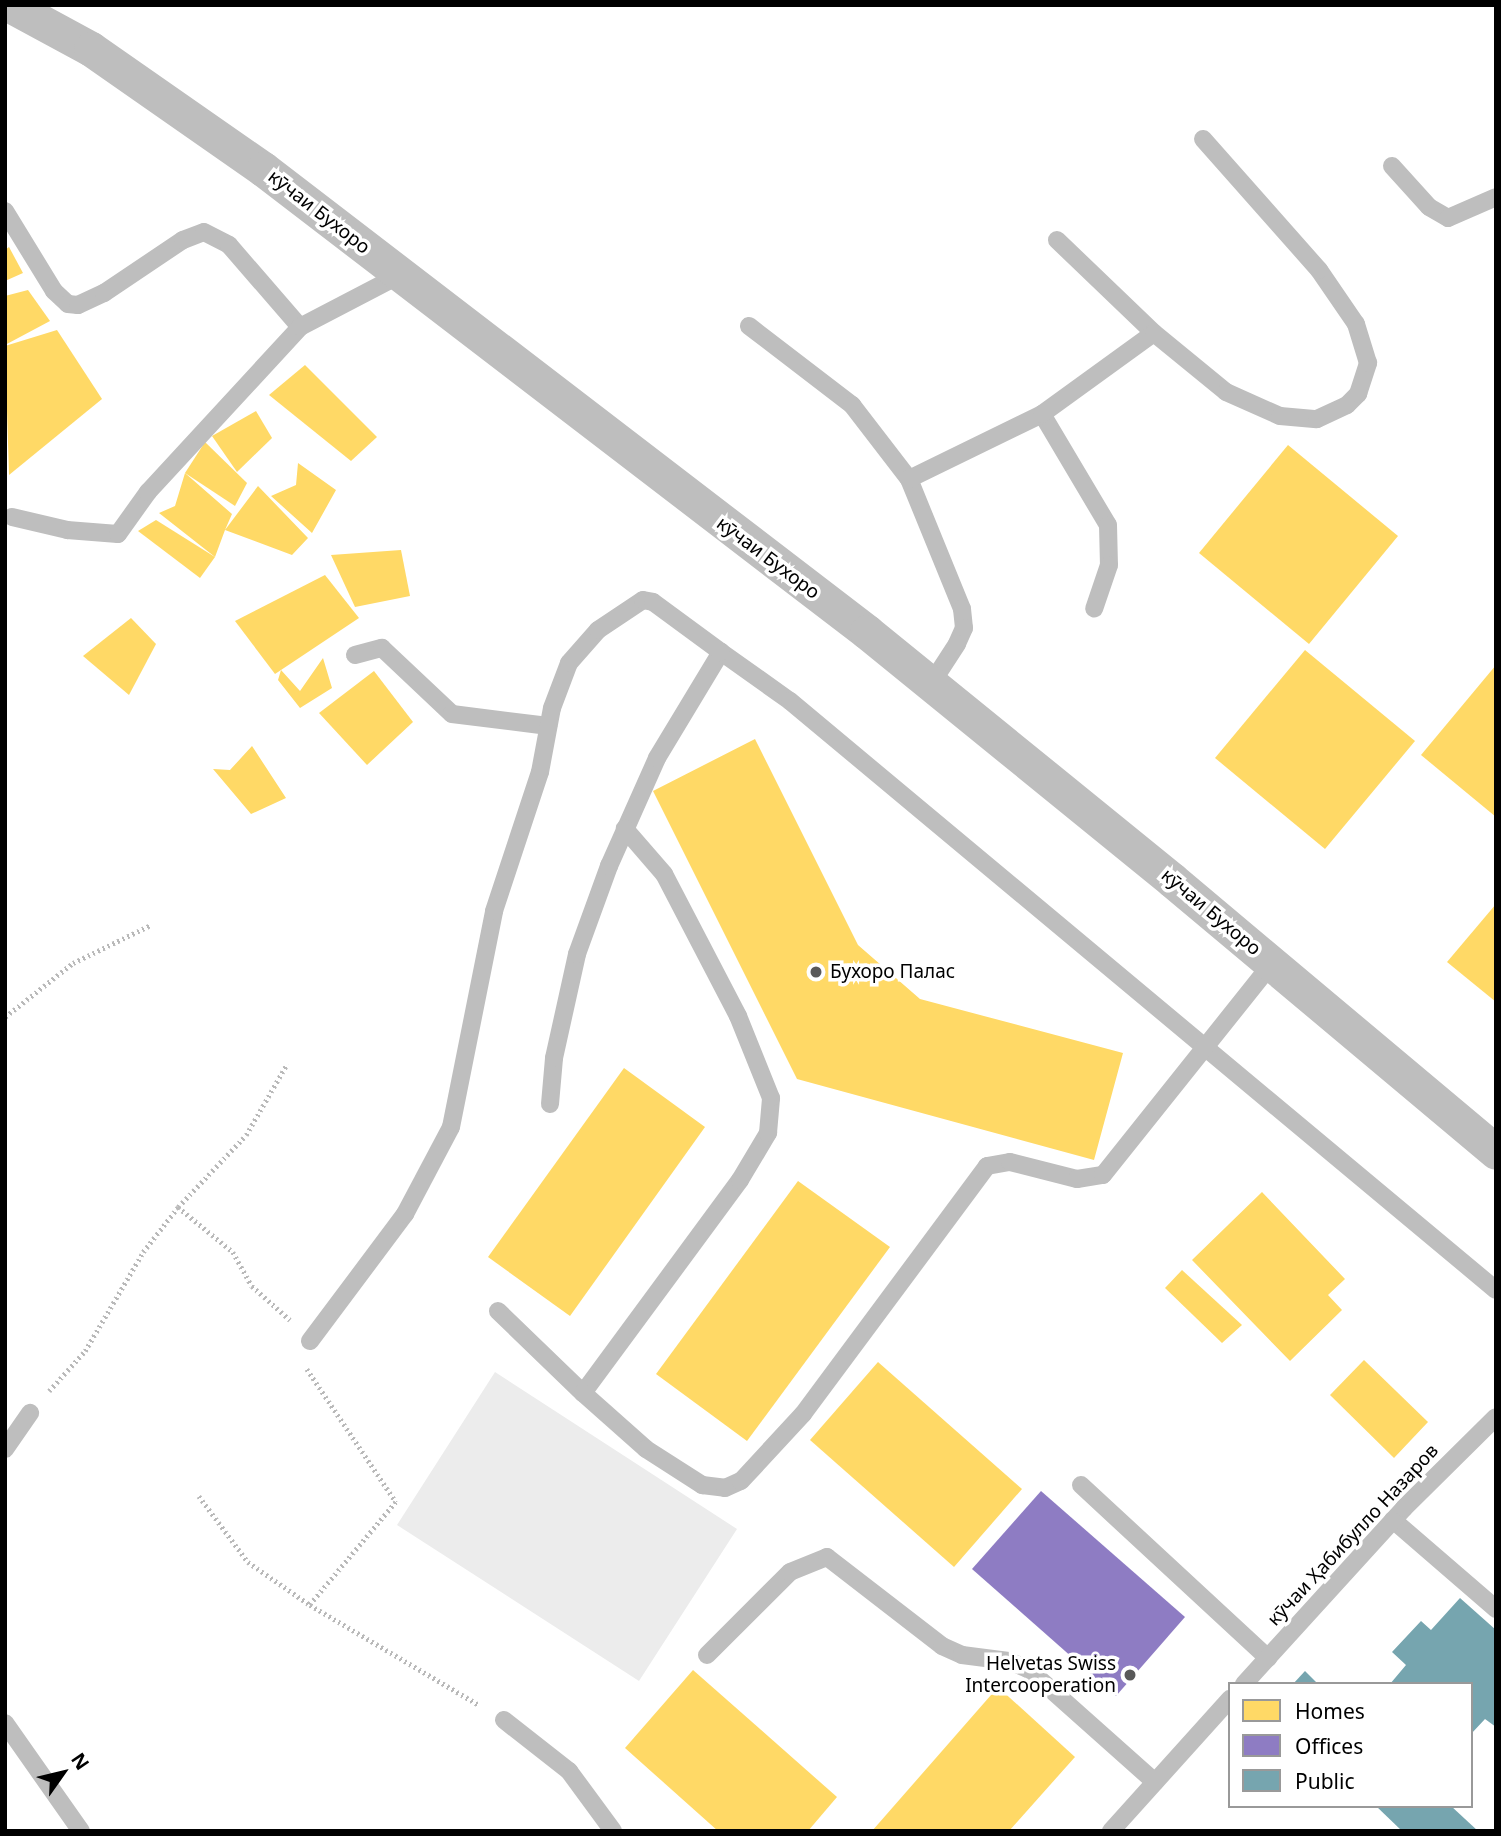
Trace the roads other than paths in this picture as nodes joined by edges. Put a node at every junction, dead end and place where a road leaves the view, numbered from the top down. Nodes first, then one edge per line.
1 (29, 8) edge
2 (1203, 139) dead end
3 (1392, 166) dead end
4 (1496, 197) edge
5 (5, 211) edge
6 (1057, 240) dead end
7 (400, 275) junction
8 (749, 326) dead end
9 (300, 327) junction
10 (1154, 333) junction
11 (1042, 414) junction
12 (909, 479) junction
13 (7, 513) edge
14 (1094, 609) dead end
15 (721, 652) junction
16 (355, 655) dead end
17 (931, 684) junction
18 (548, 726) junction
19 (625, 828) junction
20 (1272, 963) junction
21 (1207, 1045) junction
22 (550, 1104) dead end
23 (1496, 1152) edge
24 (1496, 1290) edge
25 (498, 1311) dead end
26 (310, 1341) road end
27 (583, 1393) junction
28 (30, 1413) road end
29 (1496, 1417) edge
30 (5, 1449) edge
31 (1081, 1485) dead end
32 (1394, 1520) junction
33 (1496, 1609) edge
34 (707, 1655) dead end
35 (1268, 1658) junction
36 (1246, 1682) edge
37 (1228, 1701) edge
38 (504, 1720) road end
39 (5, 1723) edge
40 (1155, 1782) junction
41 (81, 1831) edge
42 (613, 1831) edge
43 (1111, 1831) edge

1 - 7 street, кӯчаи Бухоро
2 - 10 lane
3 - 4 lane
5 - 9 lane
6 - 10 lane
7 - 9 lane
7 - 17 street, кӯчаи Бухоро
8 - 12 lane
9 - 13 lane
10 - 11 lane
11 - 12 lane
11 - 14 lane
12 - 17 lane
15 - 18 lane
15 - 19 lane
15 - 21 lane
16 - 18 lane
17 - 20 street, кӯчаи Бухоро
18 - 26 lane
19 - 22 lane
19 - 27 lane
20 - 21 lane
20 - 23 street, кӯчаи Бухоро
21 - 24 lane
21 - 27 lane
25 - 27 lane
28 - 30 lane
29 - 32 lane, кӯчаи Ҳабибулло Назаров
31 - 35 lane
32 - 33 lane
32 - 35 lane, кӯчаи Ҳабибулло Назаров
34 - 40 lane
35 - 36 lane, кӯчаи Ҳабибулло Назаров
37 - 40 lane
38 - 42 lane
39 - 41 lane
40 - 43 lane

